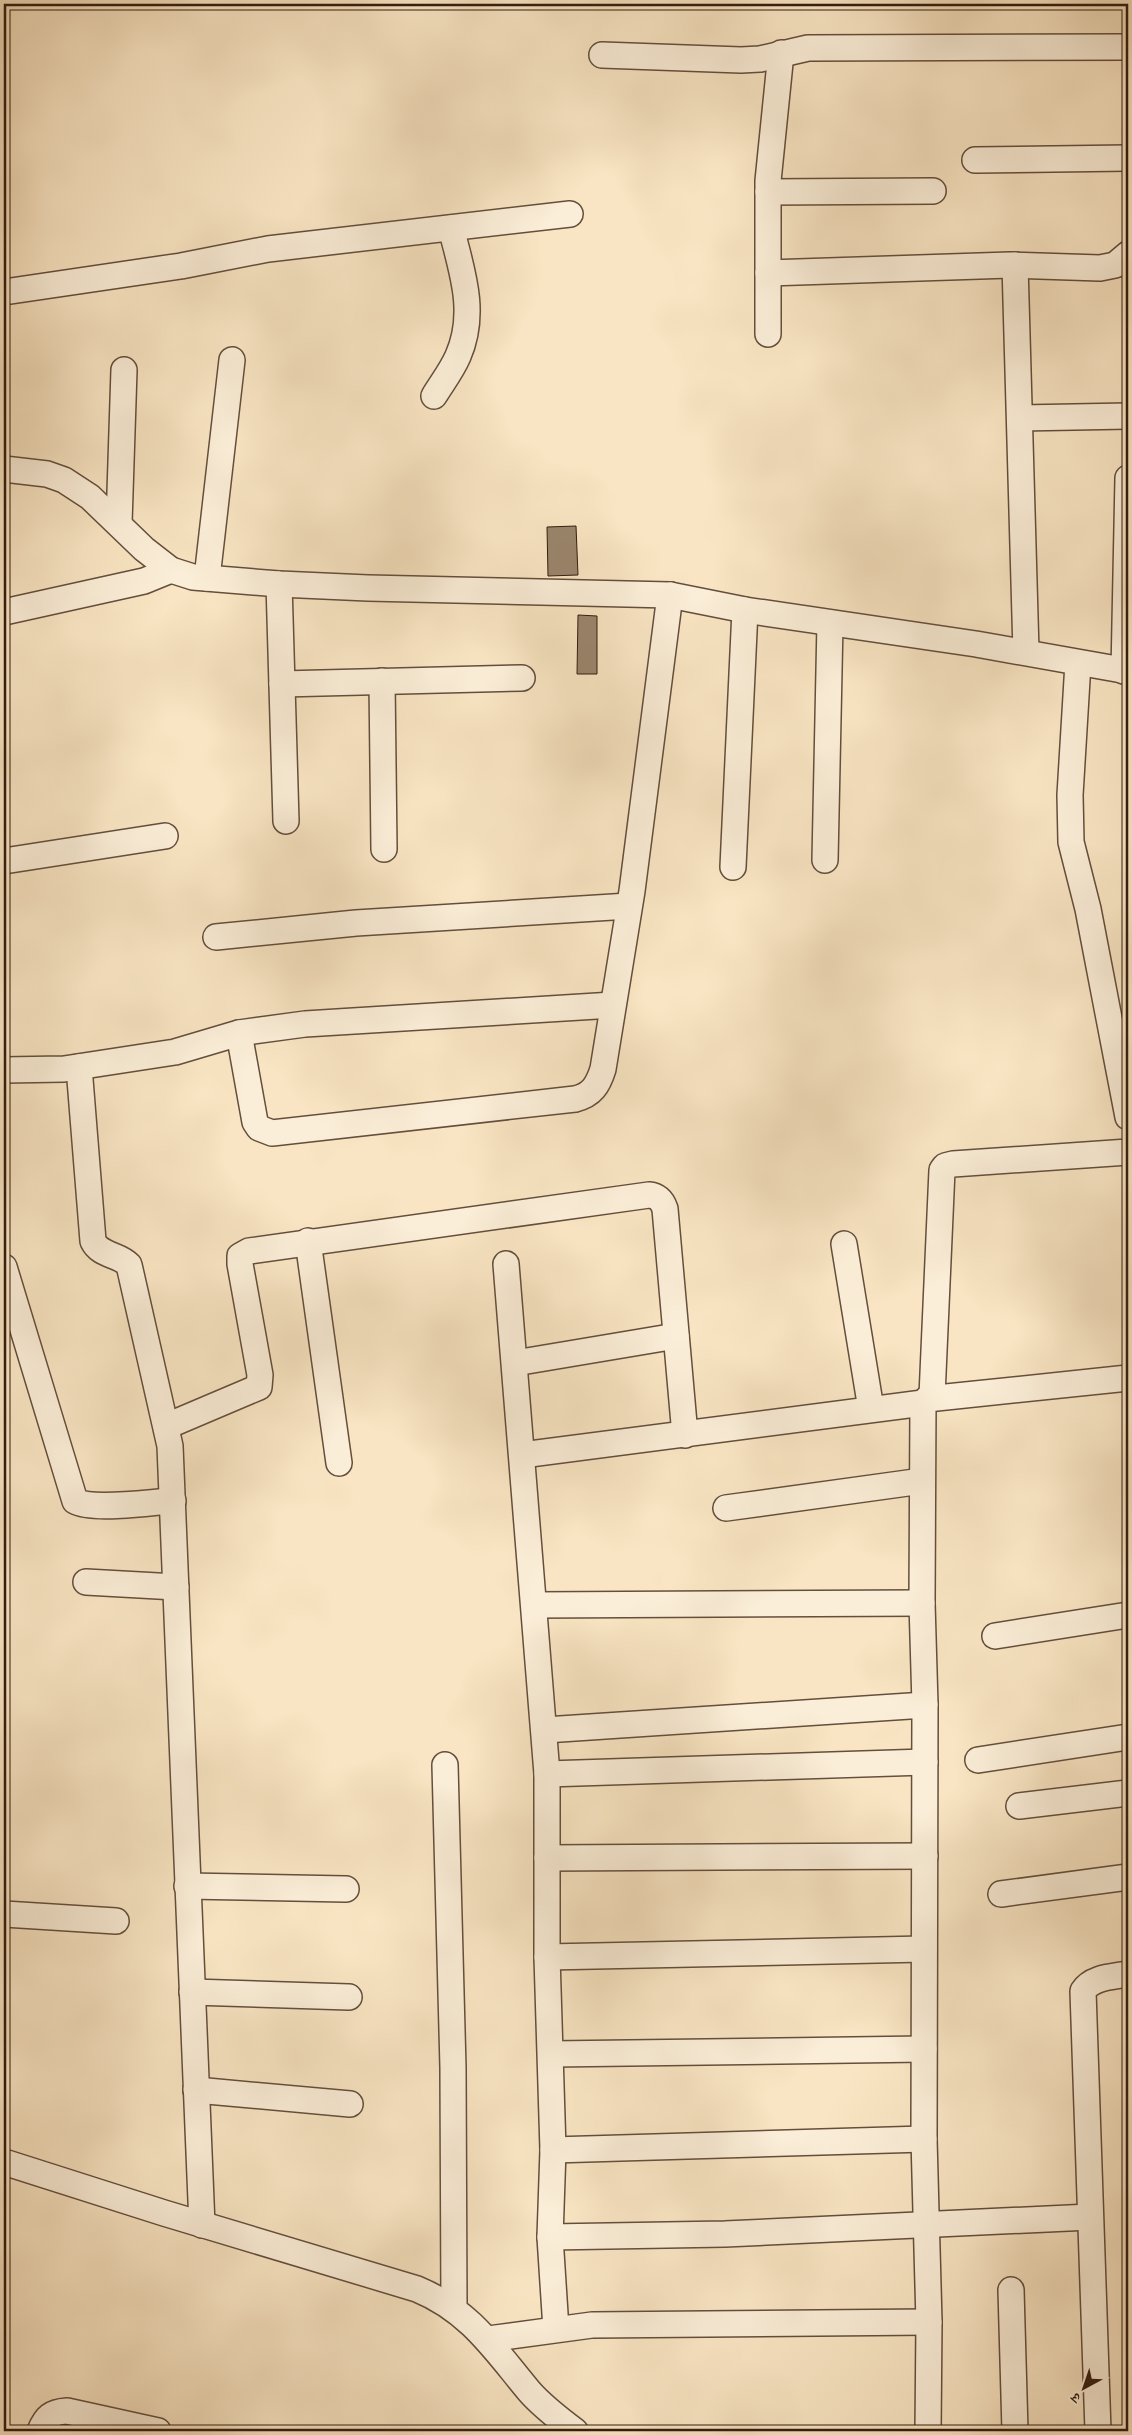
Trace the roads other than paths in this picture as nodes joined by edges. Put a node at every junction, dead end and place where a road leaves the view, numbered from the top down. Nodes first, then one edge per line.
1 (1128, 47) edge
2 (781, 53) junction
3 (602, 55) dead end
4 (1128, 158) edge
5 (975, 160) dead end
6 (933, 191) dead end
7 (768, 192) junction
8 (570, 214) dead end
9 (451, 228) junction
10 (1128, 254) edge
11 (1015, 265) junction
12 (768, 273) junction
13 (4, 292) edge
14 (768, 334) dead end
15 (232, 360) dead end
16 (124, 370) dead end
17 (434, 396) dead end
18 (1128, 416) edge
19 (1020, 418) junction
20 (4, 469) edge
21 (1128, 478) edge
22 (119, 524) junction
23 (171, 570) junction
24 (207, 578) junction
25 (279, 584) junction
26 (670, 595) junction
27 (746, 610) junction
28 (4, 612) edge
29 (830, 623) junction
30 (1026, 652) junction
31 (1078, 663) junction
32 (1126, 671) edge
33 (522, 678) dead end
34 (382, 682) junction
35 (282, 684) junction
36 (286, 821) dead end
37 (165, 836) dead end
38 (384, 849) dead end
39 (825, 860) dead end
40 (4, 861) edge
41 (733, 867) dead end
42 (629, 906) junction
43 (216, 936) dead end
44 (614, 1005) junction
45 (239, 1033) junction
46 (79, 1067) junction
47 (4, 1070) edge
48 (1128, 1117) edge
49 (1128, 1152) edge
50 (308, 1241) junction
51 (844, 1244) dead end
52 (506, 1264) dead end
53 (4, 1267) edge
54 (676, 1336) junction
55 (515, 1364) junction
56 (1128, 1378) edge
57 (925, 1401) junction
58 (871, 1410) junction
59 (168, 1426) junction
60 (685, 1435) junction
61 (522, 1455) junction
62 (339, 1463) dead end
63 (922, 1482) junction
64 (173, 1501) junction
65 (726, 1508) dead end
66 (86, 1582) dead end
67 (176, 1587) junction
68 (922, 1603) junction
69 (535, 1605) junction
70 (1128, 1615) edge
71 (995, 1636) dead end
72 (925, 1705) junction
73 (545, 1730) junction
74 (1128, 1737) edge
75 (978, 1760) dead end
76 (925, 1762) junction
77 (445, 1765) dead end
78 (547, 1774) junction
79 (1128, 1793) edge
80 (1019, 1806) dead end
81 (925, 1856) junction
82 (546, 1858) junction
83 (1128, 1877) edge
84 (187, 1886) junction
85 (346, 1889) dead end
86 (1001, 1894) dead end
87 (4, 1914) edge
88 (116, 1921) dead end
89 (924, 1949) junction
90 (547, 1957) junction
91 (1128, 1974) edge
92 (192, 1992) junction
93 (349, 1997) dead end
94 (924, 2049) junction
95 (552, 2054) junction
96 (196, 2090) junction
97 (350, 2104) dead end
98 (924, 2139) junction
99 (553, 2150) junction
100 (4, 2162) edge
101 (1090, 2217) junction
102 (202, 2224) junction
103 (927, 2226) junction
104 (550, 2237) junction
105 (1011, 2290) dead end
106 (454, 2309) junction
107 (929, 2322) junction
108 (556, 2329) junction
109 (488, 2339) junction
110 (40, 2431) edge
111 (158, 2431) edge
112 (575, 2431) edge
113 (928, 2431) edge
114 (1016, 2431) edge
115 (1098, 2431) edge

1 - 2 street
2 - 3 street
2 - 7 street
4 - 5 street
6 - 7 street
7 - 12 street
8 - 9 street
9 - 13 street
9 - 17 street
10 - 11 street
11 - 12 street
11 - 19 street
12 - 14 street
15 - 24 street
16 - 22 street
18 - 19 street
19 - 30 street
20 - 22 street
21 - 32 street
22 - 23 street
23 - 24 street
23 - 28 street
24 - 25 street
25 - 26 street
25 - 35 street
26 - 27 street
26 - 42 street
27 - 29 street
27 - 41 street
29 - 30 street
29 - 39 street
30 - 31 street
31 - 32 street
31 - 48 street
33 - 34 street
34 - 35 street
34 - 38 street
35 - 36 street
37 - 40 street
42 - 43 street
42 - 44 street
44 - 45 street
44 - 45 street
45 - 46 street
46 - 47 street
46 - 59 street
49 - 57 street
50 - 54 street
50 - 59 street
50 - 62 street
51 - 58 street
52 - 55 street
53 - 64 street
54 - 55 street
54 - 60 street
55 - 61 street
56 - 57 street
57 - 58 street
57 - 63 street
58 - 60 street
59 - 64 street
60 - 61 street
61 - 69 street
63 - 65 street
63 - 68 street
64 - 67 street
66 - 67 street
67 - 84 street
68 - 69 street
68 - 72 street
69 - 73 street
70 - 71 street
72 - 73 street
72 - 76 street
73 - 78 street
74 - 75 street
76 - 78 street
76 - 81 street
77 - 106 street
78 - 82 street
79 - 80 street
81 - 82 street
81 - 89 street
82 - 90 street
83 - 86 street
84 - 85 street
84 - 92 street
87 - 88 street
89 - 90 street
89 - 94 street
90 - 95 street
91 - 101 street
92 - 93 street
92 - 96 street
94 - 95 street
94 - 98 street
95 - 99 street
96 - 97 street
96 - 102 street
98 - 99 street
98 - 103 street
99 - 104 street
100 - 102 street
101 - 103 street
101 - 115 street
102 - 106 street
103 - 104 street
103 - 107 street
104 - 108 street
105 - 114 street
106 - 109 street
107 - 108 street
107 - 113 street
108 - 109 street
109 - 112 street
110 - 111 street

